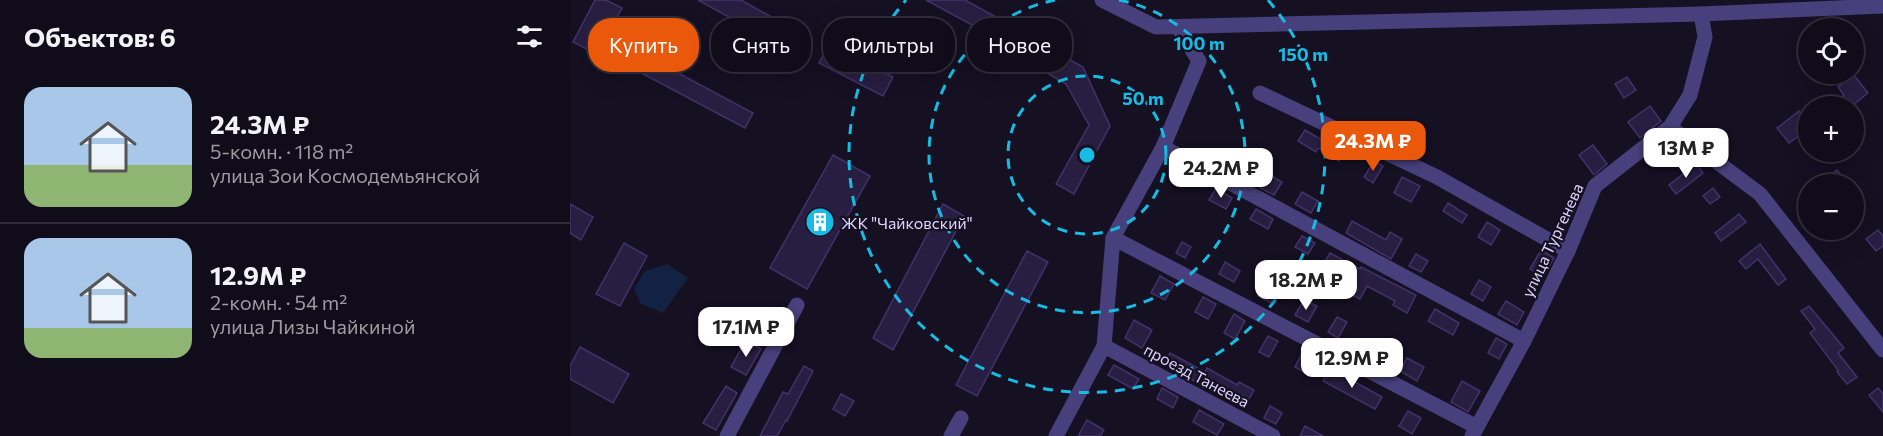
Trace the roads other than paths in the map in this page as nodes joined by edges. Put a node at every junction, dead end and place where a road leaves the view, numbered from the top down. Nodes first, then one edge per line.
1 (1102, 0) edge
2 (1883, 6) edge
3 (1701, 14) junction
4 (1178, 27) junction
5 (1260, 93) dead end
6 (1670, 127) junction
7 (1162, 147) junction
8 (1113, 238) junction
9 (1568, 251) junction
10 (797, 305) dead end
11 (1524, 342) junction
12 (1104, 346) junction
13 (1883, 350) edge
14 (961, 418) dead end
15 (1475, 431) edge
16 (727, 436) edge
17 (951, 436) edge
18 (1056, 436) edge
19 (1273, 436) edge

1 - 4 street
2 - 3 street
3 - 4 street
3 - 6 street, улица Тургенева
4 - 7 street
5 - 9 street
6 - 9 street, улица Тургенева
6 - 13 street
7 - 8 street
7 - 11 street
8 - 12 street
8 - 15 street
9 - 11 street, улица Тургенева
10 - 16 street
11 - 15 street, улица Тургенева
12 - 18 street
12 - 19 street, проезд Танеева
14 - 17 street

